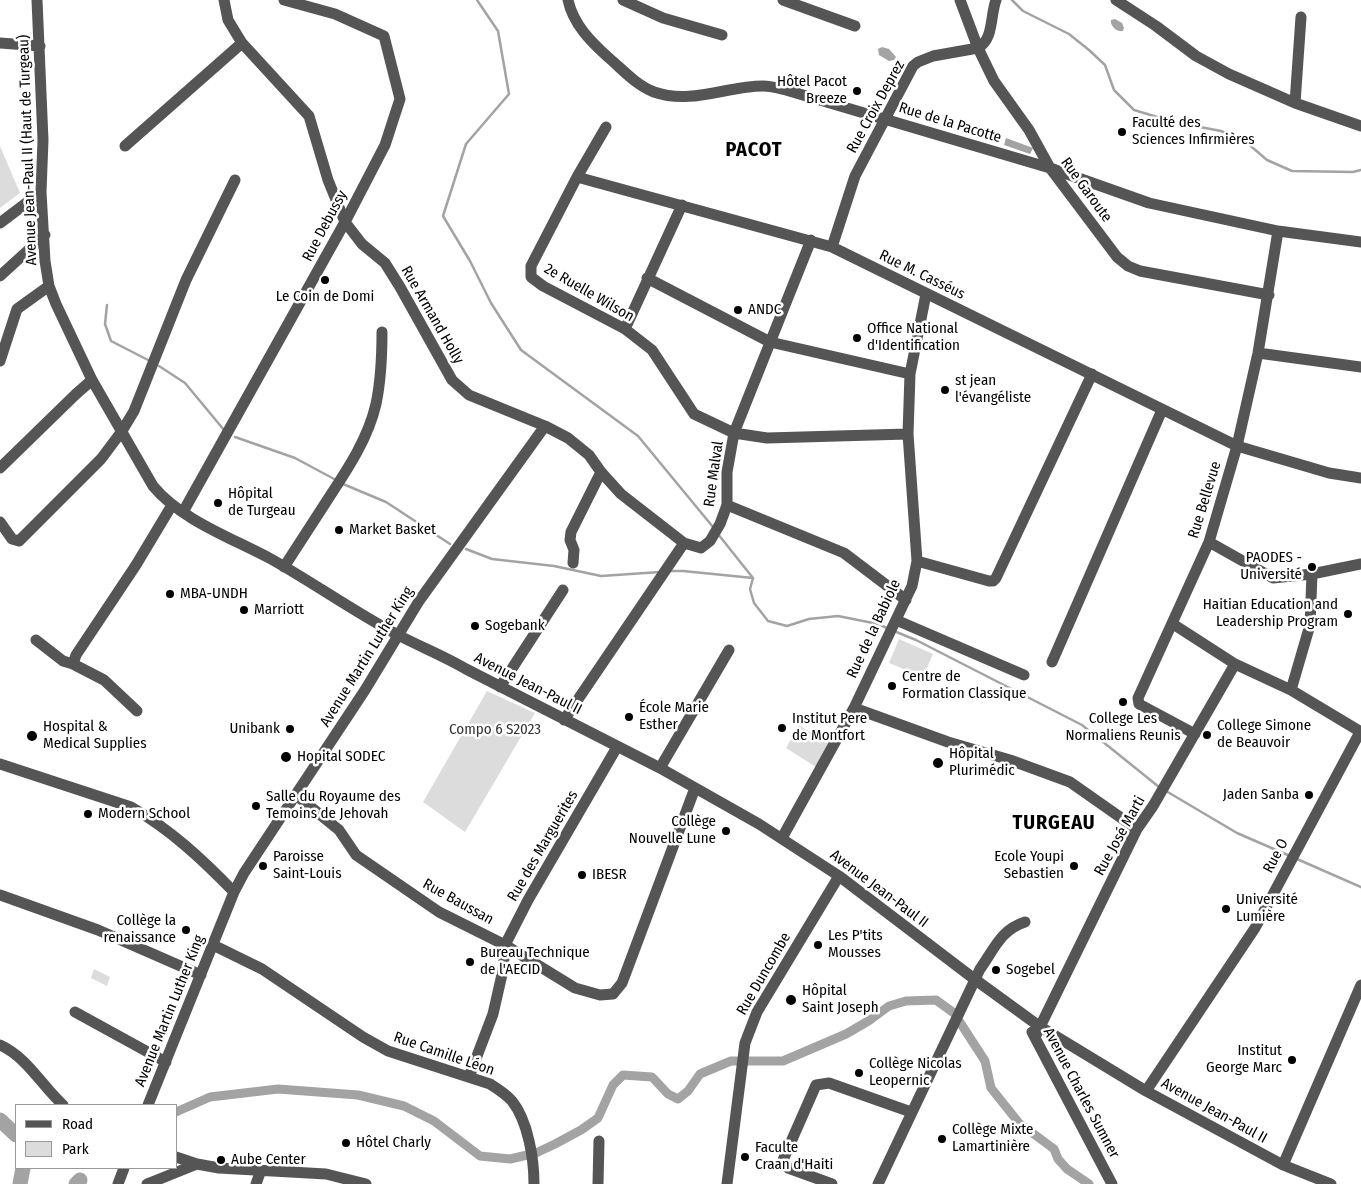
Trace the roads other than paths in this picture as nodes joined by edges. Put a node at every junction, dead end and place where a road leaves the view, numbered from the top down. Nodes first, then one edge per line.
1 (37, 0) edge
2 (224, 0) edge
3 (284, 0) edge
4 (568, 0) edge
5 (623, 0) edge
6 (783, 0) edge
7 (960, 0) edge
8 (996, 0) edge
9 (1116, 0) edge
10 (1301, 18) dead end
11 (855, 26) dead end
12 (722, 35) dead end
13 (0, 43) edge
14 (242, 43) junction
15 (40, 46) junction
16 (978, 48) junction
17 (1295, 102) junction
18 (886, 119) junction
19 (1361, 126) edge
20 (606, 127) dead end
21 (125, 146) dead end
22 (1050, 168) junction
23 (577, 177) junction
24 (235, 180) dead end
25 (41, 192) junction
26 (682, 205) junction
27 (0, 222) edge
28 (345, 222) junction
29 (1278, 231) junction
30 (45, 234) junction
31 (811, 240) junction
32 (1361, 242) edge
33 (832, 247) junction
34 (0, 276) edge
35 (647, 278) junction
36 (49, 286) junction
37 (926, 294) junction
38 (1269, 295) junction
39 (625, 329) junction
40 (382, 332) dead end
41 (770, 342) junction
42 (1258, 353) junction
43 (0, 361) edge
44 (1361, 367) edge
45 (910, 374) junction
46 (1092, 374) junction
47 (92, 380) junction
48 (1162, 410) junction
49 (545, 426) junction
50 (122, 431) junction
51 (734, 433) junction
52 (908, 434) junction
53 (1237, 446) junction
54 (0, 468) edge
55 (601, 472) junction
56 (1361, 478) edge
57 (172, 505) junction
58 (727, 505) junction
59 (183, 512) junction
60 (0, 522) edge
61 (1209, 542) junction
62 (684, 543) junction
63 (917, 561) junction
64 (573, 563) dead end
65 (1361, 564) edge
66 (284, 566) junction
67 (1312, 574) junction
68 (563, 590) dead end
69 (906, 600) junction
70 (1173, 624) junction
71 (893, 626) junction
72 (398, 635) junction
73 (36, 640) dead end
74 (728, 650) dead end
75 (1052, 662) dead end
76 (73, 664) junction
77 (1235, 664) junction
78 (1024, 675) dead end
79 (500, 686) junction
80 (1290, 690) junction
81 (854, 708) junction
82 (137, 711) dead end
83 (564, 720) junction
84 (1361, 732) edge
85 (1195, 734) junction
86 (617, 747) junction
87 (0, 764) edge
88 (660, 768) junction
89 (695, 788) junction
90 (296, 795) junction
91 (1137, 829) junction
92 (782, 838) junction
93 (839, 876) junction
94 (234, 892) junction
95 (0, 895) edge
96 (1025, 922) dead end
97 (213, 945) junction
98 (505, 945) junction
99 (201, 975) junction
100 (974, 980) junction
101 (1361, 985) edge
102 (75, 1012) dead end
103 (1037, 1032) junction
104 (0, 1045) edge
105 (166, 1062) junction
106 (469, 1077) junction
107 (1146, 1091) junction
108 (62, 1104) edge
109 (148, 1104) edge
110 (912, 1112) junction
111 (599, 1141) dead end
112 (178, 1158) edge
113 (197, 1164) junction
114 (1283, 1165) junction
115 (124, 1169) edge
116 (260, 1170) junction
117 (325, 1179) edge
118 (118, 1184) edge
119 (147, 1184) edge
120 (256, 1184) edge
121 (366, 1184) edge
122 (534, 1184) edge
123 (598, 1184) edge
124 (727, 1184) edge
125 (832, 1184) edge
126 (878, 1184) edge
127 (1112, 1184) edge
128 (1331, 1184) edge

1 - 15 street, Avenue Jean-Paul II (Haut de Turgeau)
2 - 14 street, Rue Armand Holly
3 - 28 street, Rue Debussy
4 - 18 street, Rue de la Pacotte
5 - 12 street
6 - 11 street
7 - 16 street, Rue Garoute
8 - 16 street
9 - 17 street
10 - 17 street
13 - 15 street
14 - 21 street
14 - 28 street, Rue Armand Holly
15 - 25 street, Avenue Jean-Paul II (Haut de Turgeau)
16 - 18 street, Rue Croix Deprez
16 - 22 street, Rue Garoute
17 - 19 street
18 - 22 street, Rue de la Pacotte
18 - 33 street, Rue Croix Deprez
20 - 23 street, 2e Ruelle Wilson
22 - 29 street, Rue de la Pacotte
22 - 38 street, Rue Garoute
23 - 26 street, Rue M. Casséus
23 - 39 street, 2e Ruelle Wilson
24 - 50 street
25 - 27 street
25 - 30 street, Avenue Jean-Paul II (Haut de Turgeau)
26 - 31 street, Rue M. Casséus
26 - 35 street
28 - 49 street, Rue Armand Holly
28 - 59 street, Rue Debussy
29 - 32 street, Rue de la Pacotte
29 - 38 street, Rue Bellevue
30 - 34 street
30 - 36 street, Avenue Jean-Paul II (Haut de Turgeau)
31 - 33 street, Rue M. Casséus
31 - 41 street, Rue Malval
33 - 37 street, Rue M. Casséus
35 - 39 street
35 - 41 street
36 - 43 street
36 - 47 street, Avenue Jean-Paul II (Haut de Turgeau)
37 - 45 street, Rue de la Babiole
37 - 46 street, Rue M. Casséus
38 - 42 street, Rue Bellevue
39 - 51 street, 2e Ruelle Wilson
40 - 66 street
41 - 45 street
41 - 51 street, Rue Malval
42 - 44 street
42 - 53 street, Rue Bellevue
45 - 52 street, Rue de la Babiole
46 - 48 street, Rue M. Casséus
46 - 63 street
47 - 50 street, Avenue Jean-Paul II (Haut de Turgeau)
47 - 54 street
48 - 53 street, Rue M. Casséus
48 - 75 street
49 - 55 street, Rue Armand Holly
49 - 72 street, Avenue Martin Luther King
50 - 57 street, Avenue Jean-Paul II (Haut de Turgeau)
50 - 60 street
51 - 52 street, 2e Ruelle Wilson
51 - 58 street, Rue Malval
52 - 63 street, Rue de la Babiole
53 - 56 street, Rue M. Casséus
53 - 61 street, Rue Bellevue
55 - 62 street, Rue Armand Holly
55 - 64 street
57 - 59 street, Avenue Jean-Paul II (Haut de Turgeau)
57 - 76 street
58 - 62 street, Rue Malval
58 - 69 street
59 - 66 street, Avenue Jean-Paul II (Haut de Turgeau)
61 - 67 street
61 - 70 street, Rue Bellevue
62 - 83 street
63 - 69 street, Rue de la Babiole
65 - 67 street
66 - 72 street, Avenue Jean-Paul II
67 - 80 street
68 - 79 street
69 - 71 street, Rue de la Babiole
70 - 77 street
70 - 85 street, Rue Bellevue
71 - 78 street
71 - 81 street, Rue de la Babiole
72 - 79 street, Avenue Jean-Paul II
72 - 90 street, Avenue Martin Luther King
73 - 76 street
74 - 88 street
76 - 82 street
77 - 80 street
77 - 85 street, Rue José Marti
79 - 83 street, Avenue Jean-Paul II
80 - 84 street
81 - 91 street
81 - 92 street, Rue de la Babiole
83 - 86 street, Avenue Jean-Paul II
84 - 107 street, Rue O
85 - 91 street, Rue José Marti
86 - 88 street, Avenue Jean-Paul II
86 - 98 street, Rue des Marguerites
87 - 94 street
88 - 89 street, Avenue Jean-Paul II
89 - 92 street, Avenue Jean-Paul II
89 - 98 street, Rue Baussan
90 - 94 street, Avenue Martin Luther King
90 - 98 street, Rue Baussan
91 - 103 street, Rue José Marti
92 - 93 street, Avenue Jean-Paul II
93 - 100 street, Avenue Jean-Paul II
93 - 124 street, Rue Duncombe
94 - 97 street, Avenue Martin Luther King
95 - 99 street
96 - 100 street
97 - 99 street, Avenue Martin Luther King
97 - 106 street, Rue Camille Léon
98 - 106 street, Rue des Marguerites
99 - 105 street, Avenue Martin Luther King
100 - 103 street, Avenue Jean-Paul II
100 - 110 street
101 - 114 street
102 - 105 street
103 - 107 street, Avenue Jean-Paul II
103 - 127 street, Avenue Charles Sumner
104 - 108 street
105 - 109 street, Avenue Martin Luther King
106 - 122 street, Rue Camille Léon
107 - 114 street, Avenue Jean-Paul II
110 - 125 street
110 - 126 street
111 - 123 street
112 - 113 street
113 - 116 street
113 - 119 street
114 - 128 street, Avenue Jean-Paul II
115 - 118 street
116 - 117 street
116 - 120 street
117 - 121 street

